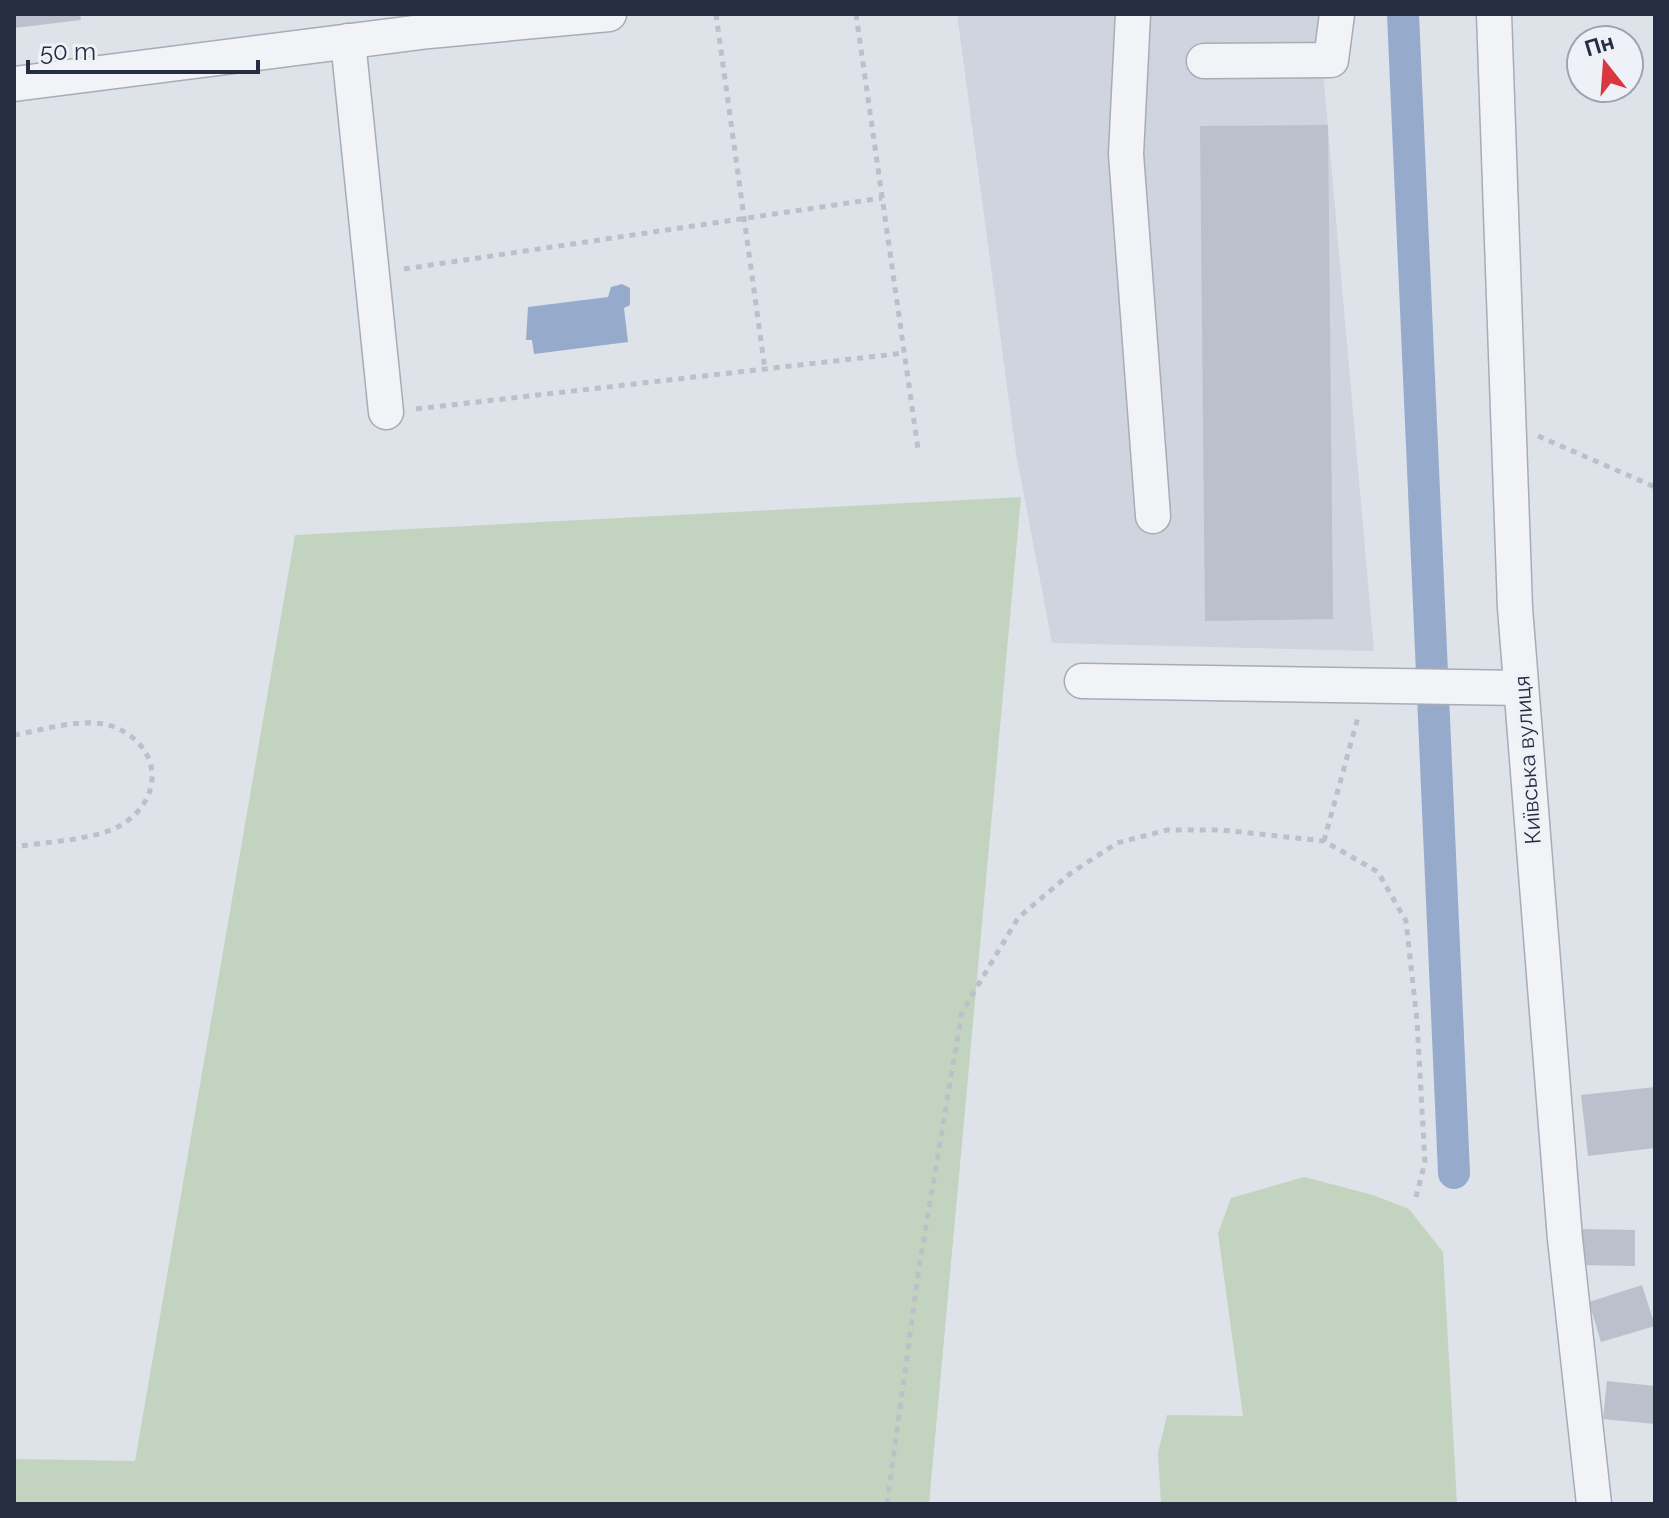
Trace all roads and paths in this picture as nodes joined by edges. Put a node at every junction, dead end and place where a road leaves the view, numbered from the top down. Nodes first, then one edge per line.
1 (609, 14) edge
2 (716, 14) edge
3 (856, 14) edge
4 (1133, 14) edge
5 (1337, 14) edge
6 (1494, 14) edge
7 (348, 41) junction
8 (1204, 61) dead end
9 (14, 84) edge
10 (882, 198) junction
11 (744, 217) junction
12 (372, 274) junction
13 (904, 353) junction
14 (765, 370) junction
15 (386, 412) joint
16 (1508, 423) junction
17 (918, 449) dead end
18 (1655, 487) edge
19 (1153, 516) dead end
20 (1082, 681) dead end
21 (1367, 685) junction
22 (1521, 688) junction
23 (14, 735) edge
24 (1324, 841) junction
25 (14, 847) edge
26 (1416, 1197) dead end
27 (887, 1504) edge
28 (1594, 1504) edge

1 - 7 street
2 - 11 path
3 - 10 path
4 - 19 street
5 - 8 street
6 - 16 street, Київська вулиця
7 - 9 street
7 - 12 street
10 - 11 path
10 - 13 path
11 - 12 path
11 - 14 path
12 - 15 street
13 - 14 path
13 - 17 path
14 - 15 path
16 - 18 path
16 - 22 street, Київська вулиця
20 - 21 street
21 - 22 street
21 - 24 path
22 - 28 street, Київська вулиця
23 - 25 path
24 - 26 path
24 - 27 path

